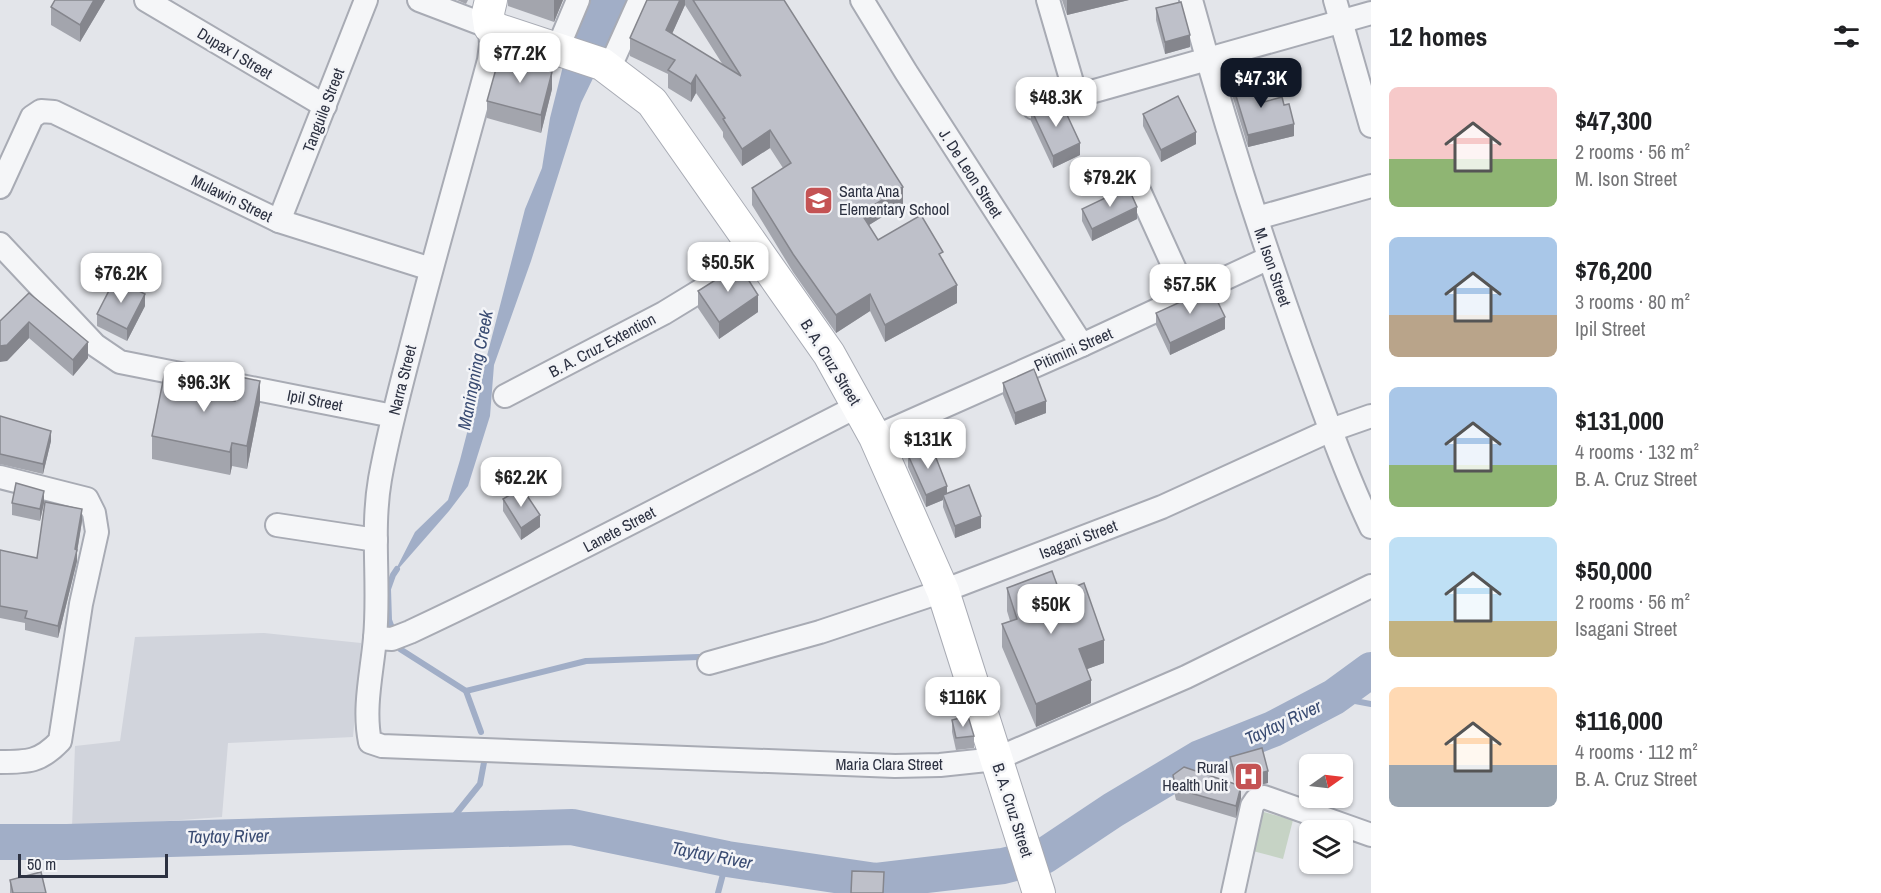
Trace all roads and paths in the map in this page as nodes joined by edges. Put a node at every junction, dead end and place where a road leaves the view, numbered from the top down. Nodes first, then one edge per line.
1 (146, 0) edge
2 (366, 0) edge
3 (419, 0) edge
4 (578, 0) edge
5 (640, 0) edge
6 (862, 0) edge
7 (1048, 0) edge
8 (1191, 0) edge
9 (1338, 11) edge
10 (1371, 13) edge
11 (491, 14) edge
12 (560, 51) junction
13 (1207, 58) junction
14 (605, 67) junction
15 (1076, 96) junction
16 (325, 106) junction
17 (1035, 108) edge
18 (1371, 126) edge
19 (0, 186) edge
20 (1137, 186) dead end
21 (1371, 186) edge
22 (1257, 218) junction
23 (279, 220) junction
24 (0, 244) edge
25 (759, 255) junction
26 (1269, 258) junction
27 (431, 269) junction
28 (1188, 296) junction
29 (1082, 345) junction
30 (505, 396) dead end
31 (858, 406) junction
32 (393, 416) junction
33 (1371, 416) edge
34 (1331, 430) junction
35 (875, 437) junction
36 (1, 483) edge
37 (277, 525) dead end
38 (1371, 527) edge
39 (376, 540) junction
40 (1371, 586) edge
41 (944, 591) junction
42 (392, 636) junction
43 (709, 663) dead end
44 (370, 742) joint
45 (996, 759) junction
46 (0, 762) edge
47 (1371, 835) edge
48 (1033, 872) edge
49 (1233, 893) edge

1 - 16 street, Dupax I Street
2 - 16 street, Tanguile Street
3 - 11 street, B. A. Cruz Street
4 - 12 street
5 - 14 street
6 - 29 street, J. De Leon Street
7 - 15 street
8 - 13 street, M. Ison Street
9 - 10 street
9 - 13 street
9 - 18 street
11 - 12 street, B. A. Cruz Street
11 - 27 street, Narra Street
12 - 14 street, B. A. Cruz Street
13 - 15 street
13 - 22 street, M. Ison Street
14 - 25 street, B. A. Cruz Street
15 - 17 street
16 - 23 street, Tanguile Street
19 - 23 street, Mulawin Street
20 - 28 street
21 - 22 street
22 - 26 street, M. Ison Street
23 - 27 street, Mulawin Street
24 - 32 street, Ipil Street
25 - 30 street, B. A. Cruz Extention
25 - 31 street, B. A. Cruz Street
26 - 28 street, Pitimini Street
26 - 34 street, M. Ison Street
27 - 32 street, Narra Street
28 - 29 street, Pitimini Street
29 - 35 street, Pitimini Street
31 - 35 street, B. A. Cruz Street
31 - 42 street, Lanete Street
32 - 39 street, Narra Street
33 - 34 street, Isagani Street
34 - 38 street, M. Ison Street
34 - 41 street, Isagani Street
35 - 41 street, B. A. Cruz Street
36 - 46 street
37 - 39 street
39 - 42 street, Narra Street
40 - 45 street, Maria Clara Street
41 - 43 street, Isagani Street
41 - 45 street, B. A. Cruz Street
42 - 44 street, Narra Street
44 - 45 street, Maria Clara Street
45 - 48 street, B. A. Cruz Street
47 - 49 street

